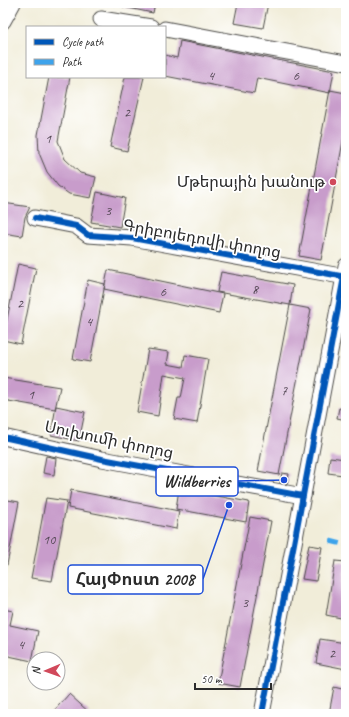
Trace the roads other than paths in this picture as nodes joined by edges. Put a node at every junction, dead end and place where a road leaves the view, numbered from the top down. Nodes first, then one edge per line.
1 (14, 3) edge
2 (102, 19) dead end
3 (3, 21) edge
4 (145, 26) edge
5 (166, 29) edge
6 (346, 63) edge
7 (35, 218) dead end
8 (345, 273) edge
9 (3, 437) edge
10 (303, 496) junction
11 (262, 714) edge

1 - 3 street
2 - 4 street
5 - 6 street
7 - 8 street, Գրիբոյեդովի փողոց
8 - 10 street
9 - 10 street, Սուխումի փողոց
10 - 11 street

